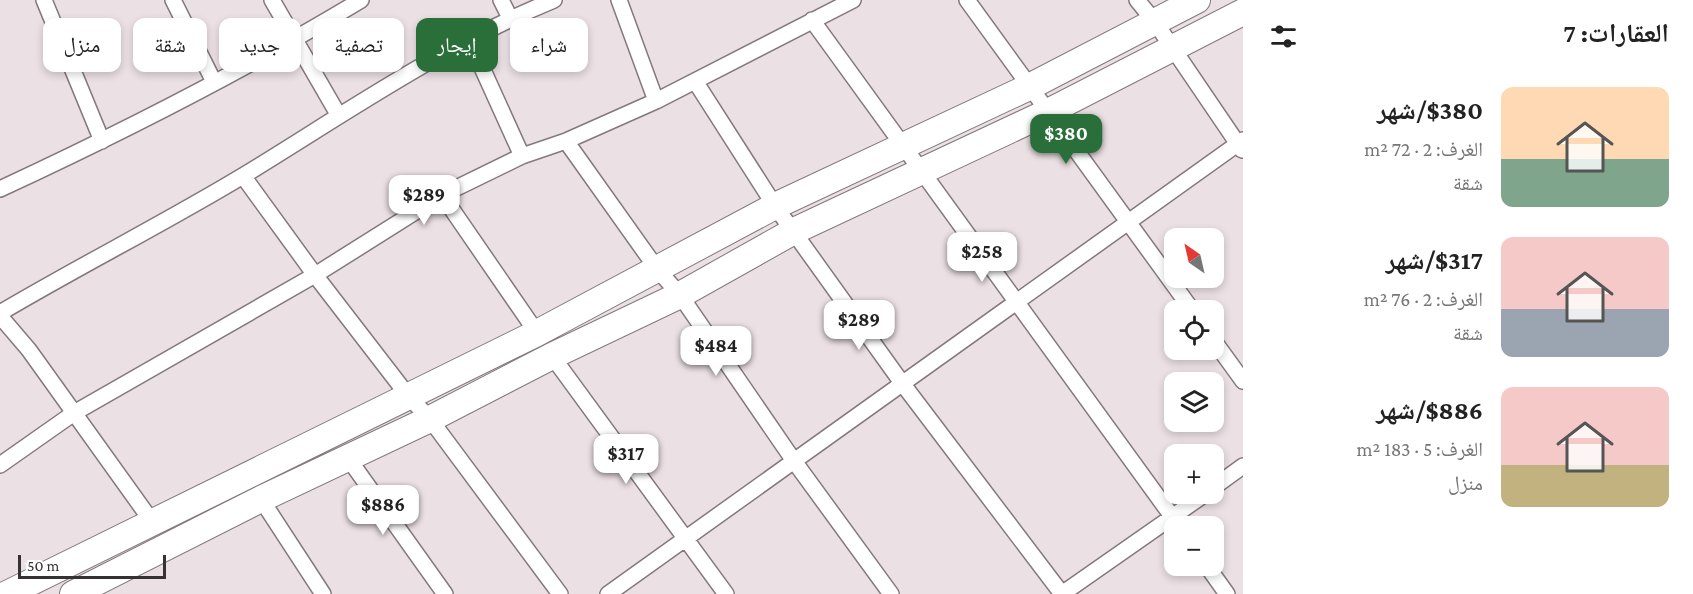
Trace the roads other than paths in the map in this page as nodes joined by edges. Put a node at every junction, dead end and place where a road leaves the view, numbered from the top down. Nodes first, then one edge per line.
1 (44, 0) edge
2 (172, 0) edge
3 (272, 0) edge
4 (361, 0) edge
5 (501, 0) edge
6 (554, 0) edge
7 (619, 0) edge
8 (853, 0) edge
9 (967, 0) edge
10 (1137, 0) edge
11 (1197, 0) edge
12 (837, 3) edge
13 (1243, 12) edge
14 (282, 18) edge
15 (510, 18) junction
16 (813, 20) junction
17 (1155, 22) junction
18 (498, 24) edge
19 (301, 36) edge
20 (1172, 50) junction
21 (301, 52) edge
22 (416, 70) edge
23 (233, 72) edge
24 (484, 72) edge
25 (695, 81) junction
26 (214, 82) junction
27 (1029, 87) junction
28 (656, 101) junction
29 (1048, 112) junction
30 (339, 116) junction
31 (102, 141) junction
32 (566, 141) junction
33 (1241, 145) edge
34 (903, 146) junction
35 (522, 156) junction
36 (921, 170) junction
37 (243, 176) junction
38 (0, 189) edge
39 (442, 195) junction
40 (775, 206) junction
41 (1128, 222) junction
42 (794, 231) junction
43 (657, 269) junction
44 (315, 275) junction
45 (680, 295) junction
46 (1185, 300) edge
47 (1016, 302) junction
48 (0, 315) edge
49 (537, 333) junction
50 (1224, 354) edge
51 (552, 356) junction
52 (1243, 381) edge
53 (902, 383) junction
54 (409, 397) junction
55 (74, 413) junction
56 (430, 419) junction
57 (348, 458) junction
58 (794, 461) junction
59 (0, 465) edge
60 (1243, 465) edge
61 (1224, 479) edge
62 (261, 499) junction
63 (1194, 504) edge
64 (1171, 516) edge
65 (1181, 516) edge
66 (153, 523) junction
67 (1164, 529) edge
68 (686, 538) junction
69 (1214, 576) edge
70 (81, 592) edge
71 (319, 593) edge
72 (8, 594) edge
73 (445, 594) edge
74 (560, 594) edge
75 (608, 594) edge
76 (726, 594) edge
77 (891, 594) edge
78 (1062, 594) edge
79 (1227, 594) edge

1 - 31 street
2 - 26 street
3 - 14 street
4 - 19 street
5 - 15 street
6 - 15 street
7 - 28 street
8 - 12 street
9 - 27 street
10 - 17 street
11 - 17 main road
12 - 16 street
13 - 20 main road
15 - 18 street
16 - 25 street
16 - 34 street
17 - 20 street
17 - 27 main road
20 - 29 main road
20 - 33 street
21 - 30 street
22 - 30 street
23 - 26 street
24 - 35 street
25 - 28 street
25 - 40 street
26 - 31 street
27 - 29 street
27 - 34 main road
28 - 32 street
29 - 36 main road
29 - 41 street
30 - 37 street
31 - 38 street
32 - 35 street
32 - 43 street
33 - 41 street
34 - 36 street
34 - 40 main road
35 - 39 street
36 - 42 main road
36 - 47 street
37 - 44 street
37 - 48 street
39 - 44 street
39 - 49 street
40 - 42 street
40 - 43 main road
41 - 46 street
41 - 47 street
42 - 45 main road
42 - 53 street
43 - 45 street
43 - 49 main road
44 - 54 street
44 - 55 street
45 - 51 main road
45 - 58 street
47 - 53 street
47 - 64 street
48 - 55 street
49 - 54 main road
50 - 52 street
51 - 56 main road
51 - 68 street
53 - 58 street
53 - 78 street
54 - 56 street
54 - 66 main road
55 - 59 street
55 - 66 street
56 - 57 main road
56 - 74 street
57 - 62 main road
57 - 73 street
58 - 68 street
58 - 77 street
60 - 61 street
62 - 70 main road
62 - 71 street
63 - 65 street
66 - 72 main road
67 - 78 street
68 - 75 street
68 - 76 street
69 - 79 street

